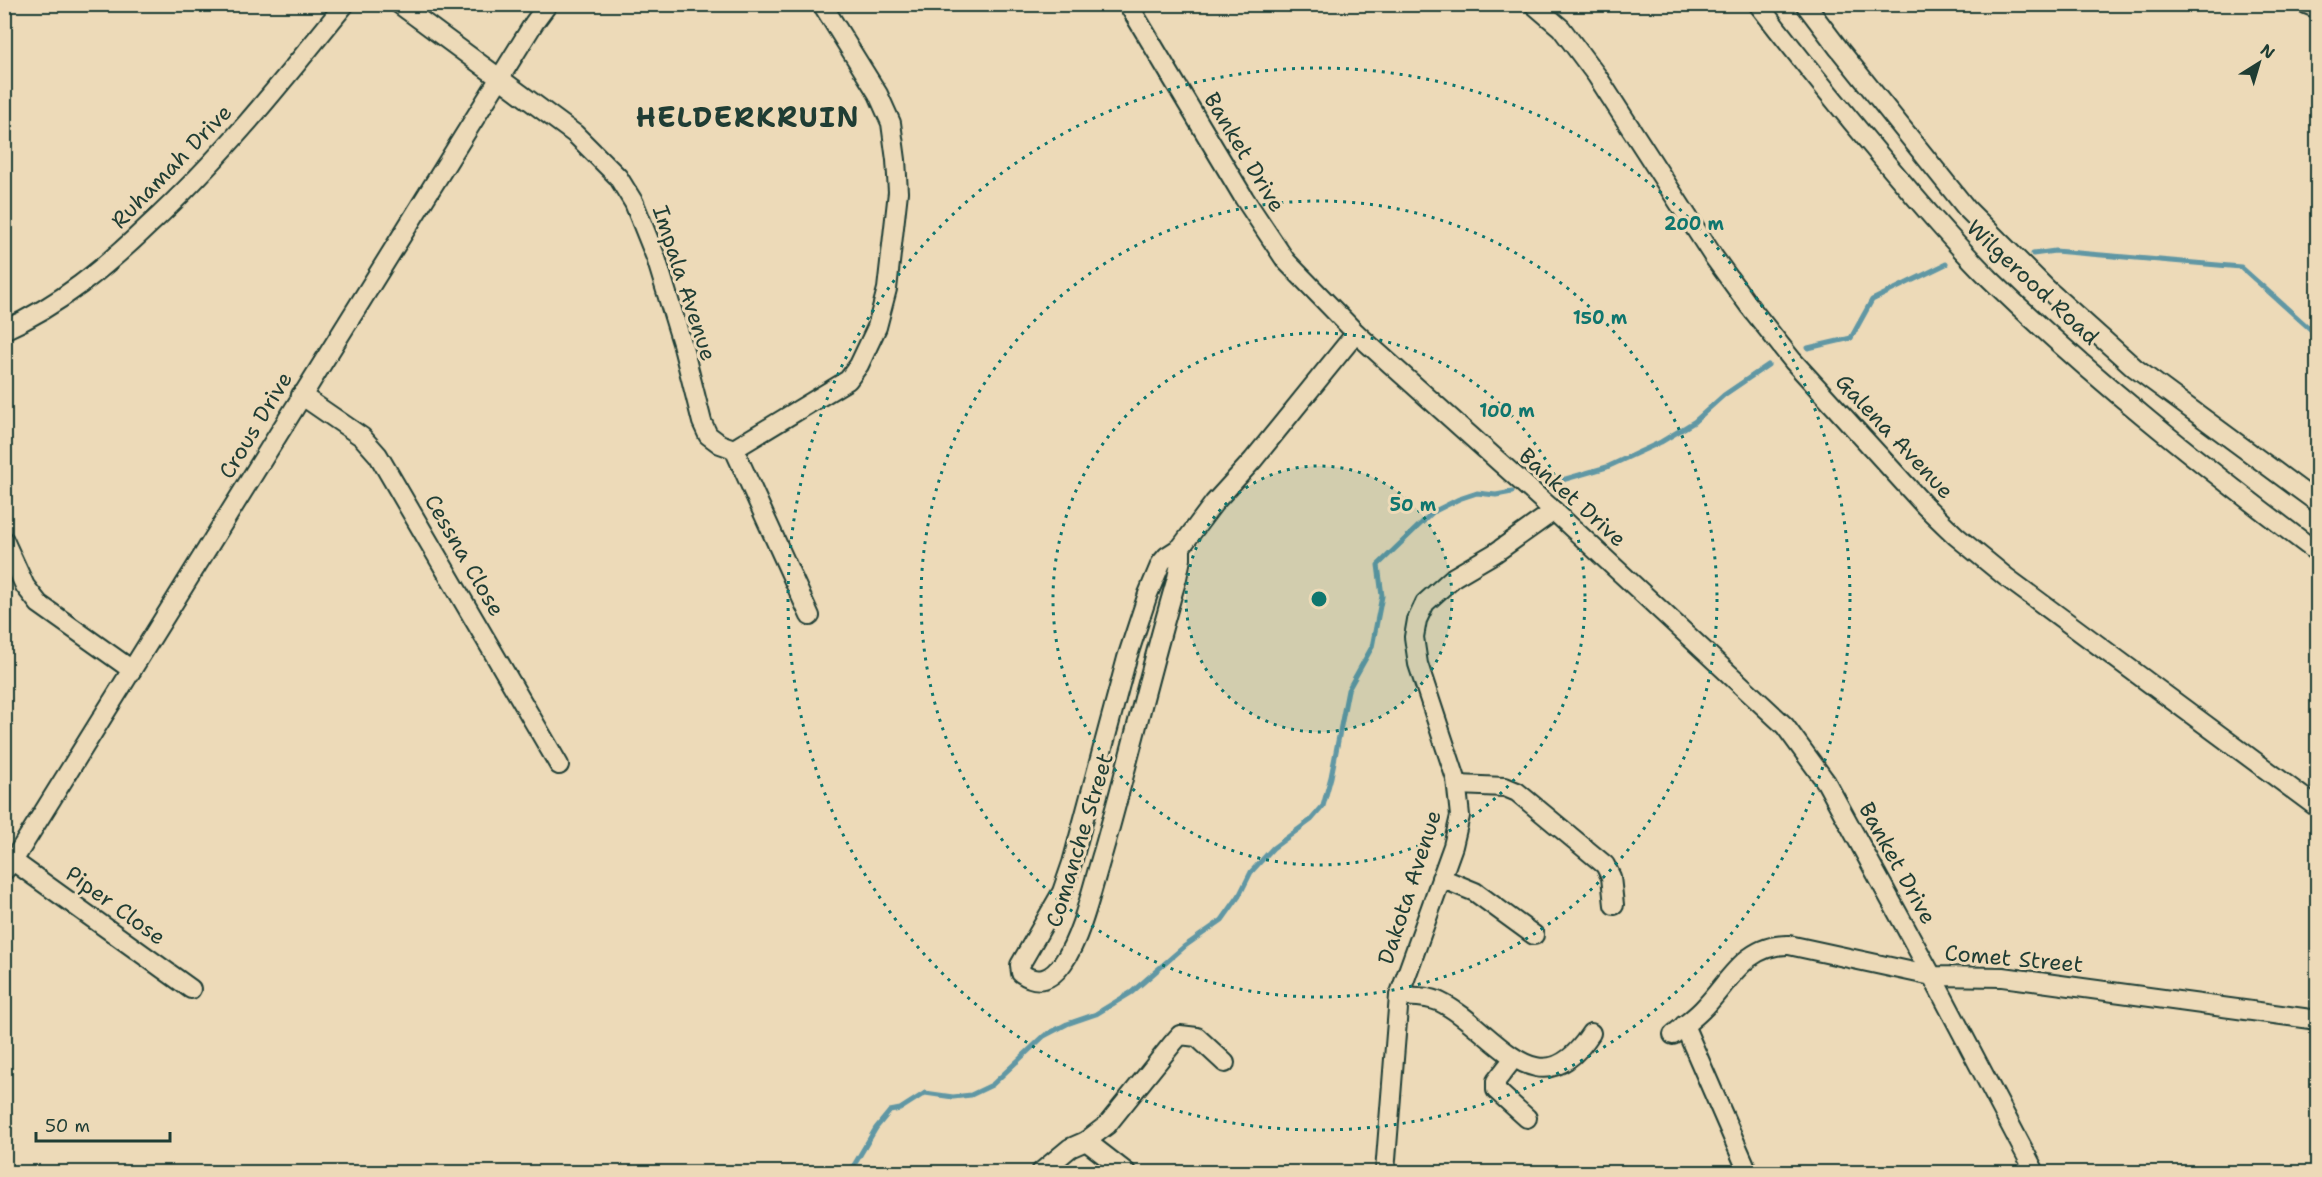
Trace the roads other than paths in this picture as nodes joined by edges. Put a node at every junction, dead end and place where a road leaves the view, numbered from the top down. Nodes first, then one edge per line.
1 (345, 4) edge
2 (399, 4) edge
3 (548, 4) edge
4 (822, 4) edge
5 (1128, 4) edge
6 (1533, 4) edge
7 (1758, 4) edge
8 (1805, 4) edge
9 (2306, 4) edge
10 (2318, 9) edge
11 (500, 77) junction
12 (4, 330) edge
13 (1356, 333) junction
14 (301, 395) junction
15 (734, 449) junction
16 (2318, 503) edge
17 (1554, 511) junction
18 (4, 540) edge
19 (1181, 547) junction
20 (2318, 553) edge
21 (810, 616) dead end
22 (132, 670) junction
23 (560, 765) dead end
24 (1458, 785) junction
25 (2318, 808) edge
26 (9, 866) edge
27 (1441, 878) junction
28 (1614, 905) dead end
29 (1533, 935) dead end
30 (1932, 976) junction
31 (191, 989) dead end
32 (1399, 996) junction
33 (2318, 1020) edge
34 (1591, 1033) dead end
35 (1514, 1058) junction
36 (1225, 1063) dead end
37 (1527, 1118) dead end
38 (1086, 1141) junction
39 (1041, 1173) edge
40 (1126, 1173) edge
41 (1385, 1173) edge
42 (1748, 1173) edge
43 (2035, 1173) edge

1 - 12 street, Ruhamah Drive
2 - 11 street, Impala Avenue
3 - 11 street, Crous Drive
4 - 15 street
5 - 13 street, Banket Drive
6 - 25 street, Galena Avenue
7 - 20 street, Wilgerood Road
8 - 16 street, Wilgerood Road
9 - 10 street
11 - 14 street, Crous Drive
11 - 15 street, Impala Avenue
13 - 17 street, Banket Drive
13 - 19 street, Comanche Street
14 - 22 street, Crous Drive
14 - 23 street, Cessna Close
15 - 21 street
17 - 24 street, Dakota Avenue
17 - 30 street, Banket Drive
18 - 22 street
19 - 19 street, Comanche Street
22 - 26 street, Crous Drive
24 - 27 street, Dakota Avenue
24 - 28 street
26 - 31 street, Piper Close
27 - 29 street
27 - 32 street, Dakota Avenue
30 - 33 street, Comet Street
30 - 42 street, Comet Street
30 - 43 street, Banket Drive
32 - 35 street
32 - 41 street, Dakota Avenue
34 - 35 street
35 - 37 street
36 - 38 street
38 - 39 street
38 - 40 street

